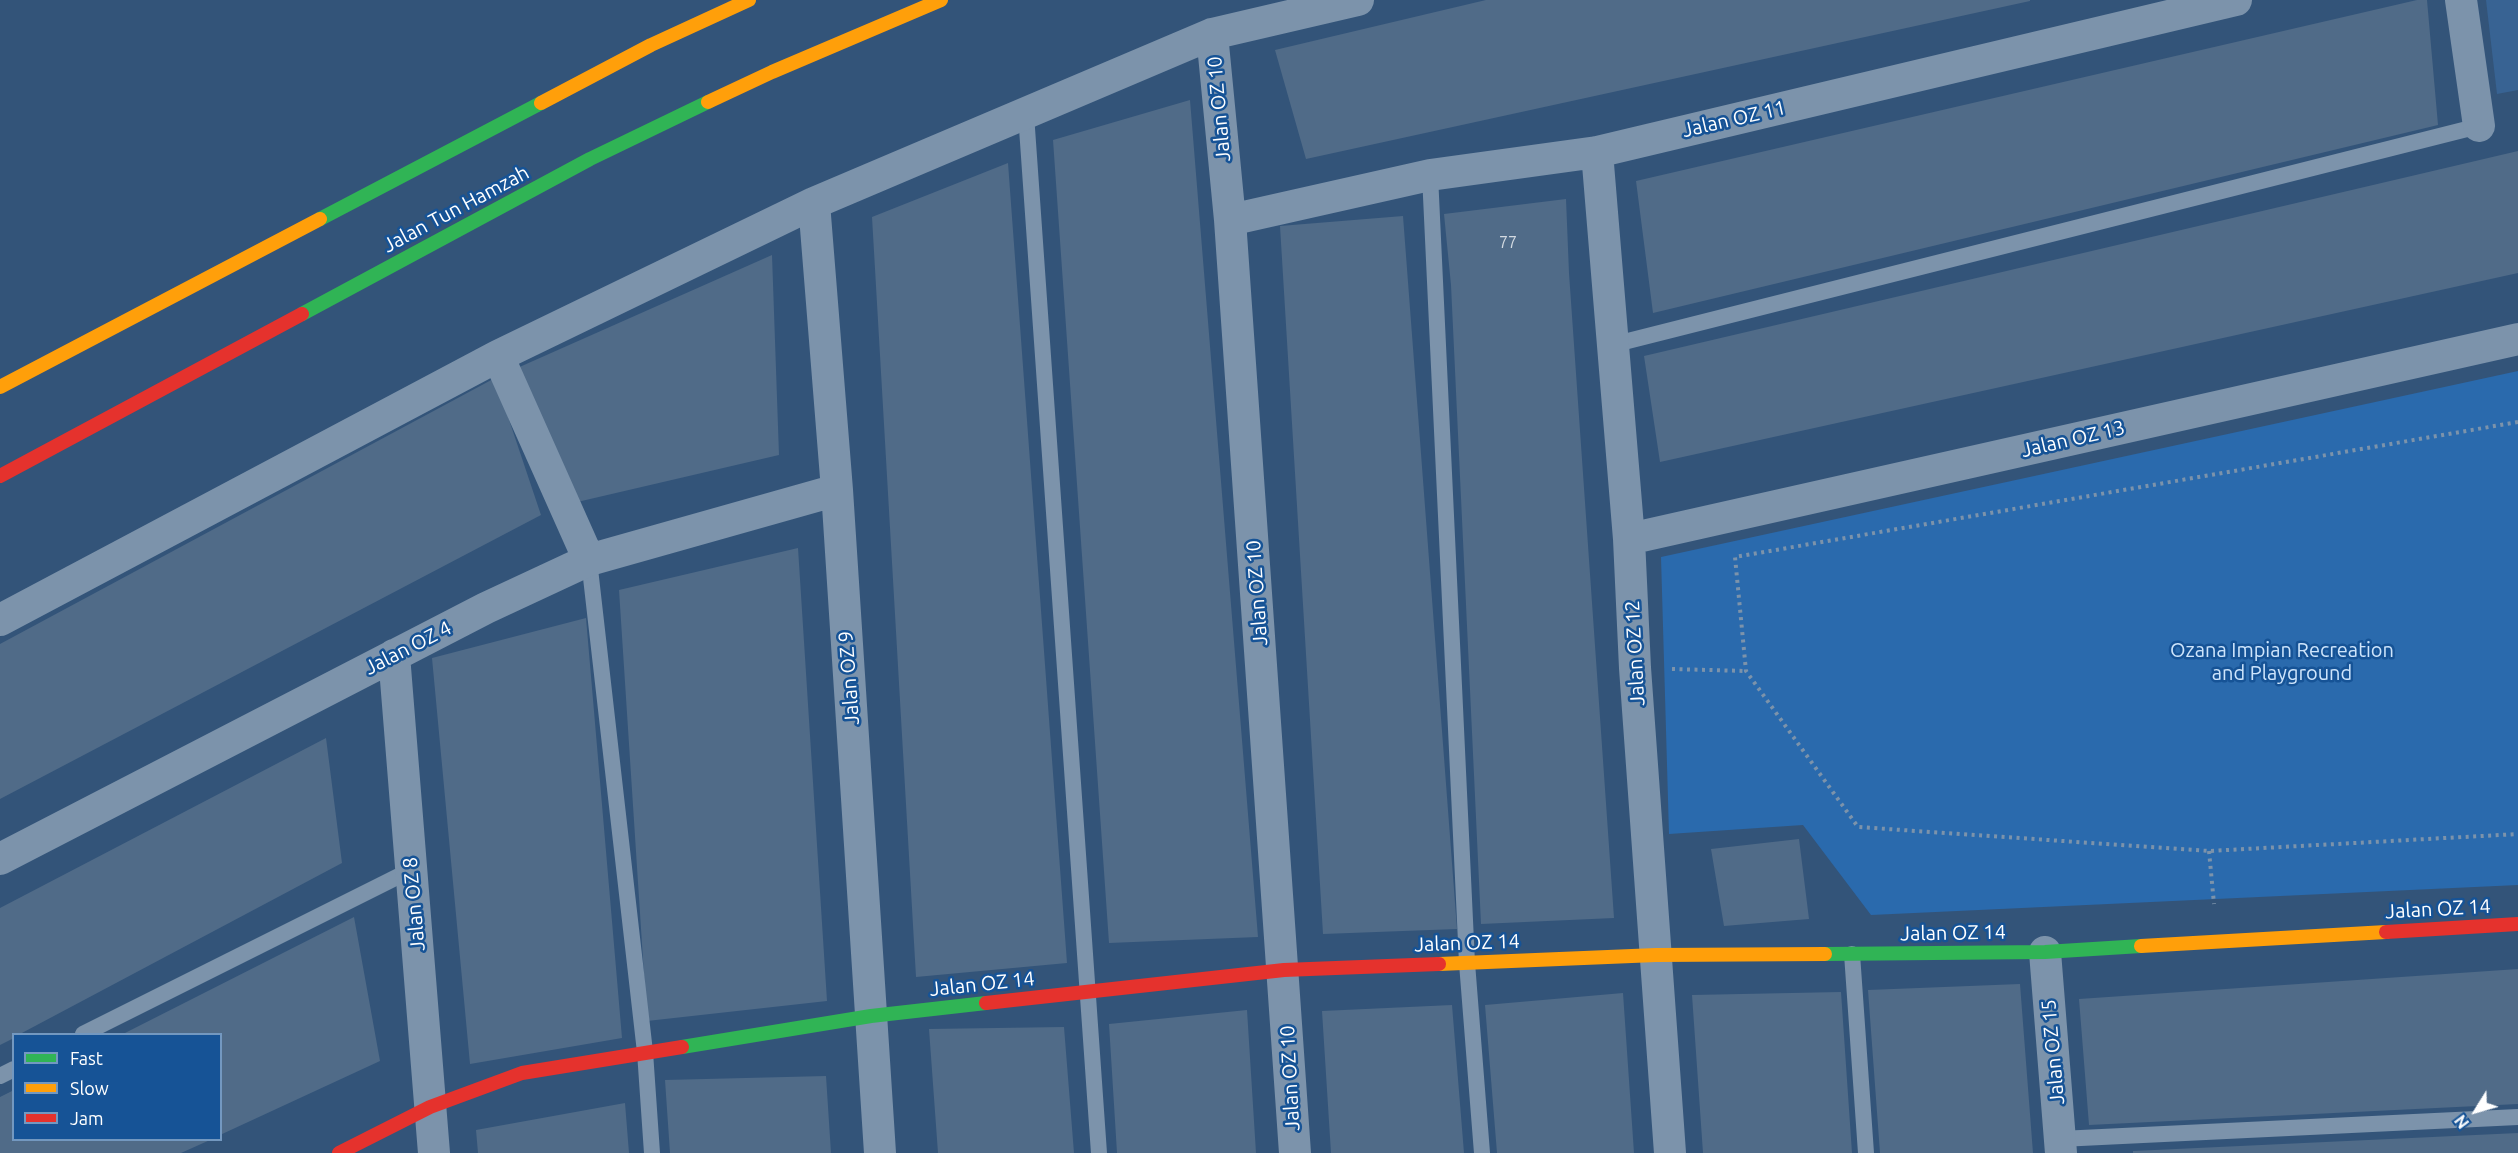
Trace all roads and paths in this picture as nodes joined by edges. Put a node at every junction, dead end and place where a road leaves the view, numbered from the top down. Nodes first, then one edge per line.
1 (749, 0) edge
2 (941, 0) edge
3 (1358, 0) edge
4 (2236, 0) edge
5 (2461, 0) edge
6 (1212, 34) junction
7 (1026, 114) junction
8 (2479, 126) joint
9 (1597, 152) junction
10 (1431, 175) junction
11 (814, 204) junction
12 (1230, 220) junction
13 (2518, 339) edge
14 (1612, 345) junction
15 (498, 356) junction
16 (0, 387) edge
17 (2518, 422) edge
18 (0, 476) edge
19 (837, 490) junction
20 (1629, 539) junction
21 (590, 560) junction
22 (0, 620) edge
23 (394, 655) junction
24 (1635, 668) junction
25 (1746, 671) junction
26 (2518, 834) edge
27 (2209, 850) junction
28 (0, 859) edge
29 (411, 870) junction
30 (2518, 924) edge
31 (2217, 941) junction
32 (2044, 952) junction
33 (1852, 954) junction
34 (1656, 956) junction
35 (1467, 963) junction
36 (1284, 970) junction
37 (1089, 992) junction
38 (870, 1016) junction
39 (87, 1033) edge
40 (645, 1052) junction
41 (430, 1107) junction
42 (2518, 1117) edge
43 (2061, 1146) edge
44 (339, 1153) edge
45 (434, 1153) edge
46 (652, 1153) edge
47 (879, 1153) edge
48 (1099, 1153) edge
49 (1295, 1153) edge
50 (1482, 1153) edge
51 (1670, 1153) edge
52 (1866, 1153) edge

1 - 16 street
2 - 18 street, Jalan Tun Hamzah
3 - 6 street
4 - 9 street, Jalan OZ 11
5 - 8 street
6 - 7 street
6 - 12 street, Jalan OZ 10
7 - 11 street
7 - 37 lane
8 - 14 lane
9 - 10 street, Jalan OZ 11
9 - 14 street, Jalan OZ 12
10 - 12 street, Jalan OZ 11
10 - 35 lane
11 - 15 street
11 - 19 street, Jalan OZ 9
12 - 36 street, Jalan OZ 10
13 - 20 street, Jalan OZ 13
14 - 20 street, Jalan OZ 12
15 - 21 street
15 - 22 street
17 - 25 path
19 - 21 street, Jalan OZ 4
19 - 38 street, Jalan OZ 9
20 - 24 street, Jalan OZ 12
21 - 23 street, Jalan OZ 4
21 - 40 lane
23 - 28 street, Jalan OZ 4
23 - 29 street, Jalan OZ 8
24 - 25 path
24 - 34 street, Jalan OZ 12
25 - 27 path
26 - 27 path
27 - 31 path
29 - 39 lane
29 - 41 street, Jalan OZ 8
30 - 31 street, Jalan OZ 14
31 - 32 street, Jalan OZ 14
32 - 33 street, Jalan OZ 14
32 - 43 street, Jalan OZ 15
33 - 34 street, Jalan OZ 14
33 - 52 lane
34 - 35 street, Jalan OZ 14
34 - 51 street, Jalan OZ 12
35 - 36 street, Jalan OZ 14
35 - 50 lane
36 - 37 street, Jalan OZ 14
36 - 49 street, Jalan OZ 10
37 - 38 street, Jalan OZ 14
37 - 48 lane
38 - 40 street, Jalan OZ 14
38 - 47 street, Jalan OZ 9
40 - 41 street, Jalan OZ 14
40 - 46 lane
41 - 44 street, Jalan OZ 14
41 - 45 street, Jalan OZ 8
42 - 43 lane

